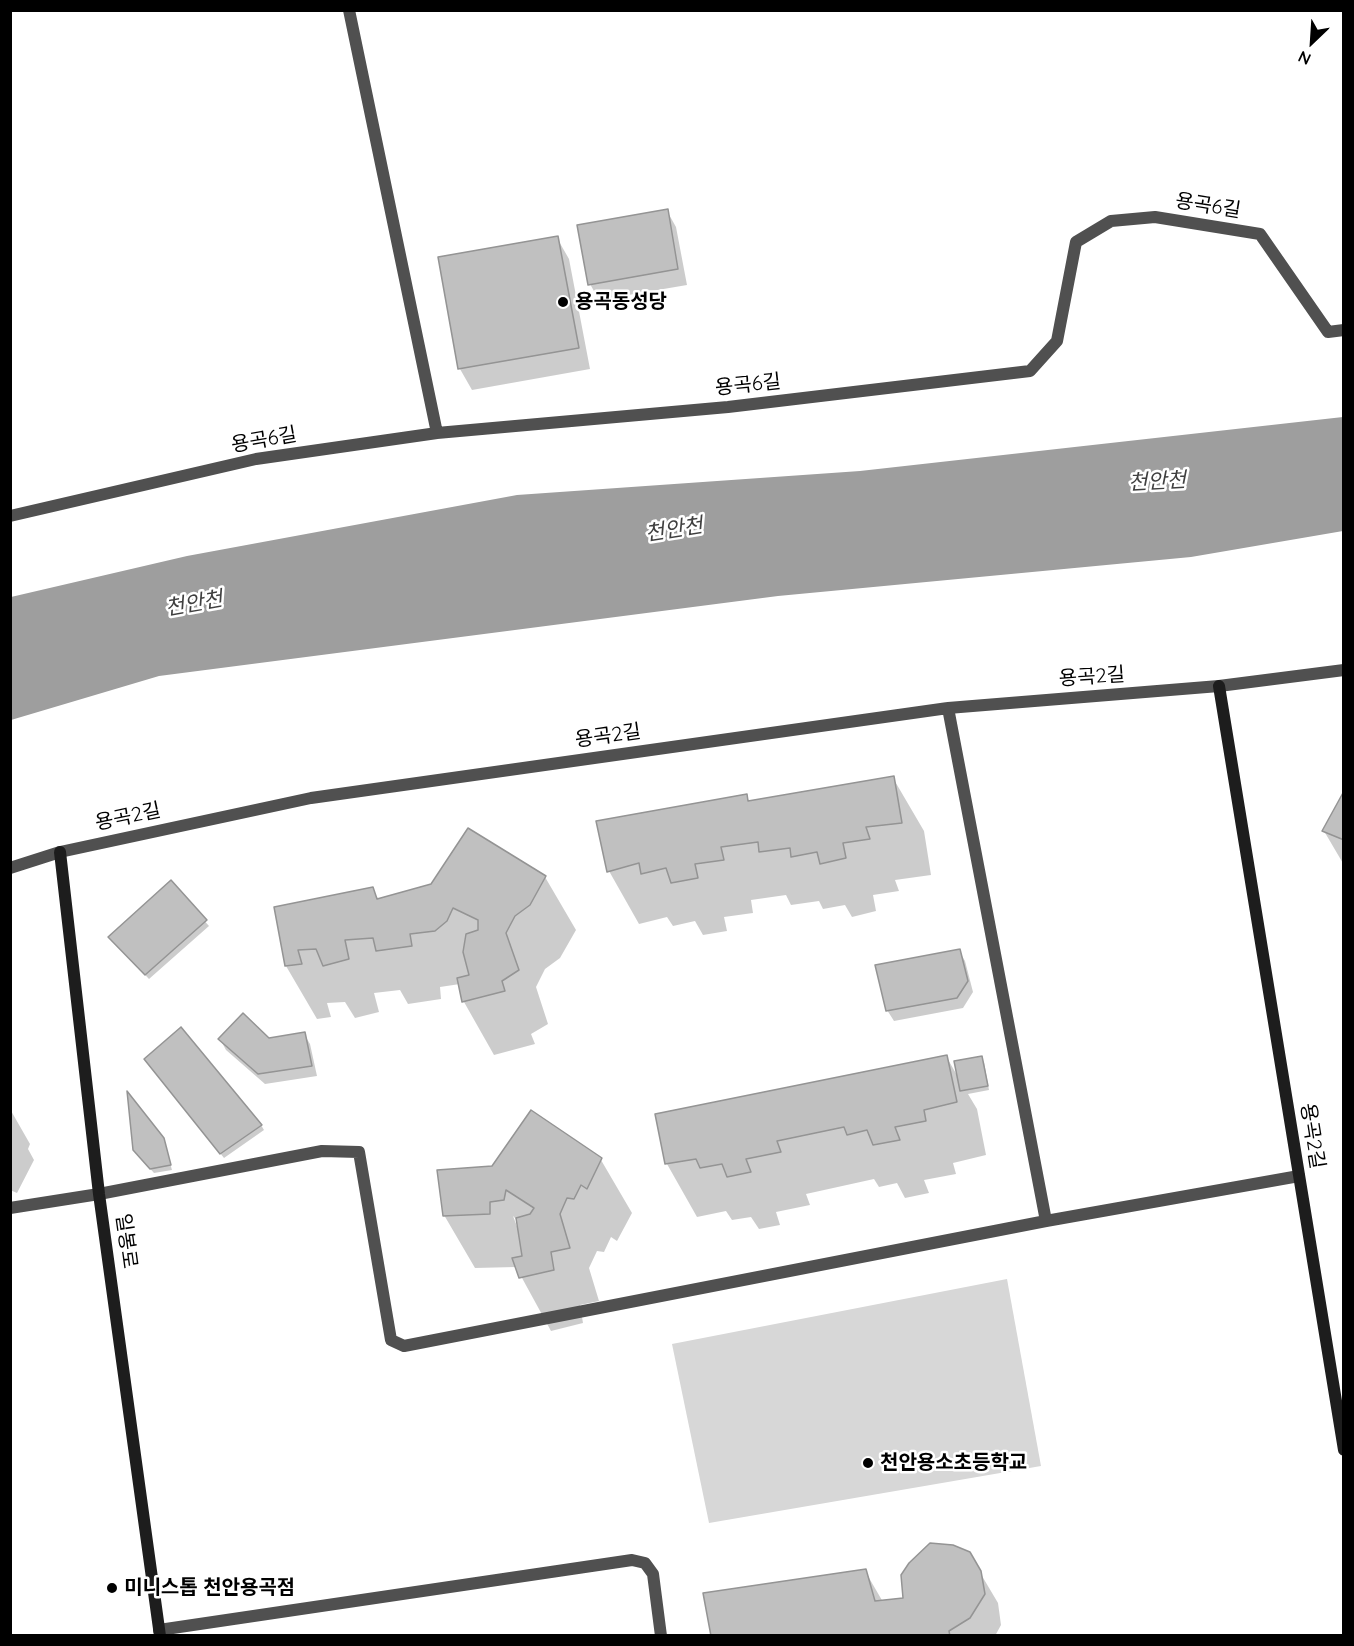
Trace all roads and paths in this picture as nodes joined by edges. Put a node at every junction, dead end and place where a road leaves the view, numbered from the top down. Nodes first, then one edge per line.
1 (349, 10) edge
2 (1344, 330) edge
3 (437, 433) junction
4 (10, 516) edge
5 (1344, 670) edge
6 (1219, 686) junction
7 (948, 708) junction
8 (60, 852) junction
9 (10, 868) edge
10 (1299, 1176) junction
11 (99, 1194) junction
12 (10, 1208) edge
13 (1046, 1221) junction
14 (1344, 1450) edge
15 (159, 1633) edge
16 (661, 1635) edge

1 - 3 street
2 - 3 street, 용곡6길
3 - 4 street, 용곡6길
5 - 6 street, 용곡2길
6 - 7 street, 용곡2길
6 - 10 street, 용곡2길
7 - 8 street, 용곡2길
7 - 13 street
8 - 9 street, 용곡2길
8 - 11 street, 일봉로
10 - 13 street
10 - 14 street, 용곡2길
11 - 12 street
11 - 13 street
11 - 15 street, 일봉로
15 - 16 street

